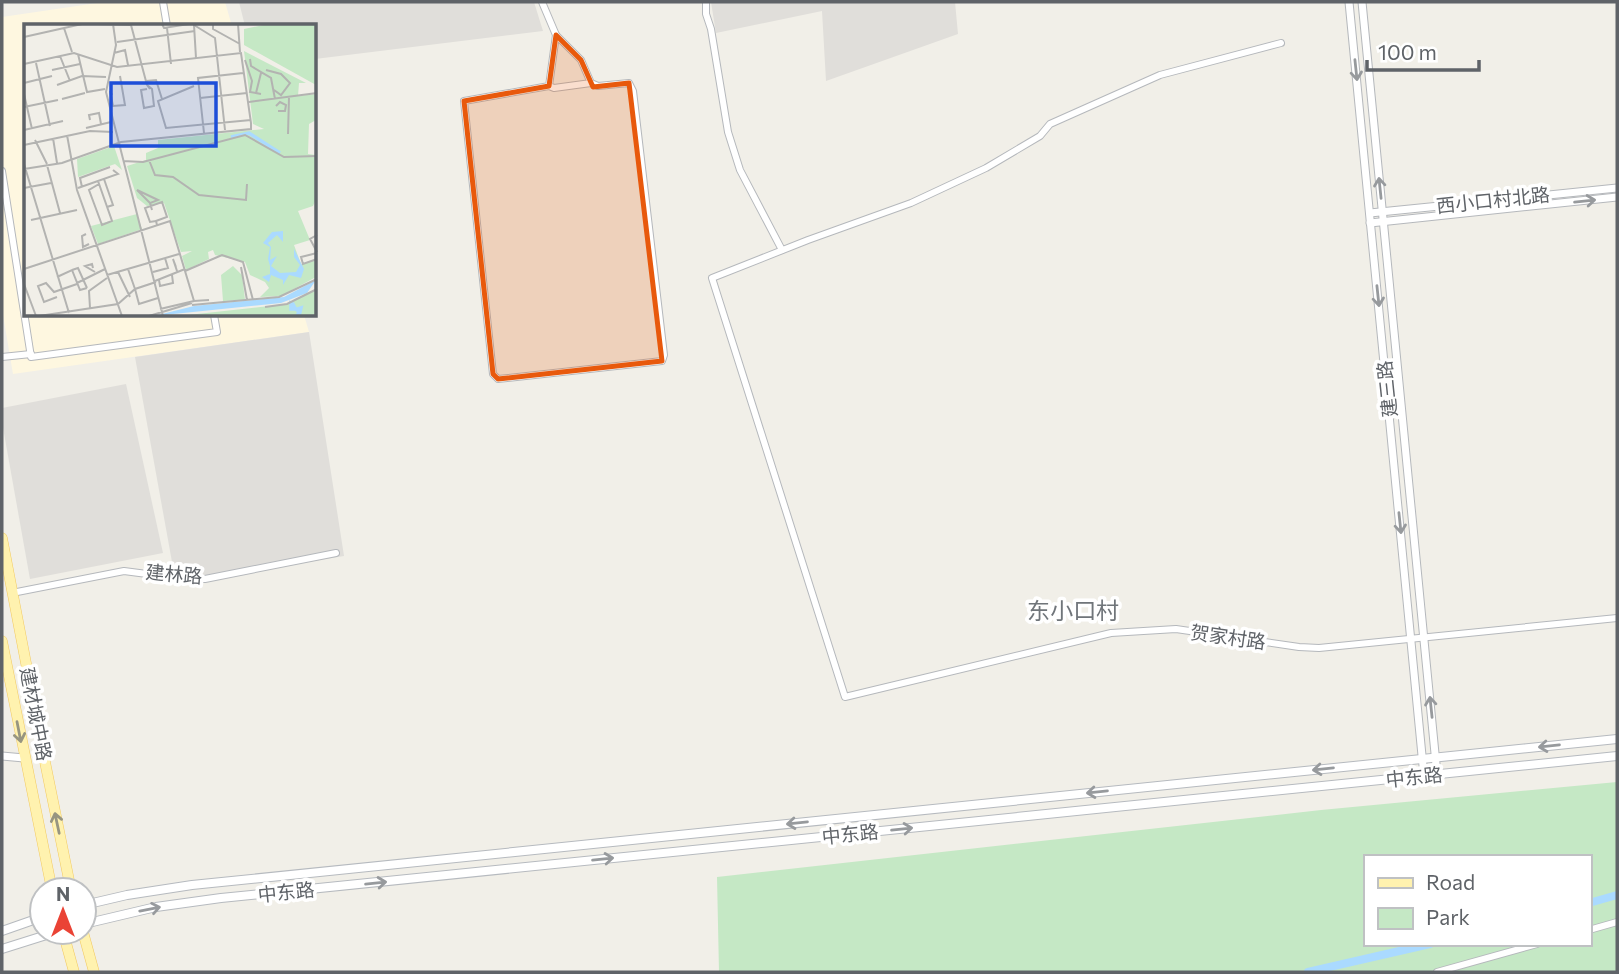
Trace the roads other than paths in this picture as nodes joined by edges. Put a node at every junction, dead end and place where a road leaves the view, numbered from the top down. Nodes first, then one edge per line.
1 (163, 2) edge
2 (542, 2) edge
3 (706, 2) edge
4 (1349, 2) edge
5 (1362, 2) edge
6 (167, 24) edge
7 (556, 35) junction
8 (1281, 43) dead end
9 (591, 83) junction
10 (549, 86) junction
11 (2, 171) edge
12 (3, 184) edge
13 (1617, 188) edge
14 (1617, 197) edge
15 (4, 202) edge
16 (1382, 212) junction
17 (1370, 213) junction
18 (5, 216) edge
19 (1383, 222) junction
20 (1370, 223) junction
21 (782, 250) junction
22 (214, 317) edge
23 (30, 354) junction
24 (2, 356) edge
25 (2, 538) edge
26 (336, 553) dead end
27 (12, 593) junction
28 (1617, 618) edge
29 (1424, 638) junction
30 (1411, 639) junction
31 (2, 640) edge
32 (1617, 738) edge
33 (2, 756) edge
34 (1617, 756) edge
35 (1436, 757) junction
36 (24, 758) junction
37 (1423, 759) junction
38 (1437, 774) junction
39 (1424, 776) junction
40 (49, 876) edge
41 (68, 876) edge
42 (98, 902) edge
43 (98, 921) edge
44 (28, 922) edge
45 (1617, 922) edge
46 (1591, 929) edge
47 (2, 931) edge
48 (28, 941) edge
49 (67, 946) edge
50 (87, 946) edge
51 (1530, 946) edge
52 (2, 949) edge
53 (74, 972) edge
54 (94, 972) edge
55 (1437, 972) edge

1 - 6 street
2 - 7 street
3 - 21 street
4 -> 17 street, 建三路
16 -> 5 street, 建三路
7 - 9 street
7 - 10 street
8 - 21 street
9 - 10 street
9 - 10 street
11 - 12 street
12 - 15 street
13 - 16 street, 西小口村北路
19 -> 14 street, 西小口村北路
15 - 18 street
16 - 17 street, 西小口村北路
16 - 19 street, 建三路
17 - 20 street, 建三路
18 - 23 street
19 - 20 street, 西小口村北路
19 - 29 street, 建三路
20 -> 30 street, 建三路
21 - 30 street, 贺家村路
22 - 23 street
23 - 24 street
25 - 27 main road, 建材城中路
26 - 27 street, 建林路
41 -> 27 main road, 建材城中路
28 - 29 street, 贺家村路
29 - 30 street, 贺家村路
35 -> 29 street, 建三路
30 - 37 street, 建三路
31 -> 36 main road, 建材城中路
32 -> 35 main road, 中东路
33 - 36 street
34 - 38 main road, 中东路
35 - 37 main road, 中东路
35 - 38 street, 建三路
36 - 40 main road, 建材城中路
37 - 39 street, 建三路
37 -> 42 main road, 中东路
38 - 39 main road, 中东路
43 -> 39 main road, 中东路
44 - 47 main road
45 - 46 street
48 - 52 main road
49 - 53 main road
50 - 54 main road
51 - 55 street

